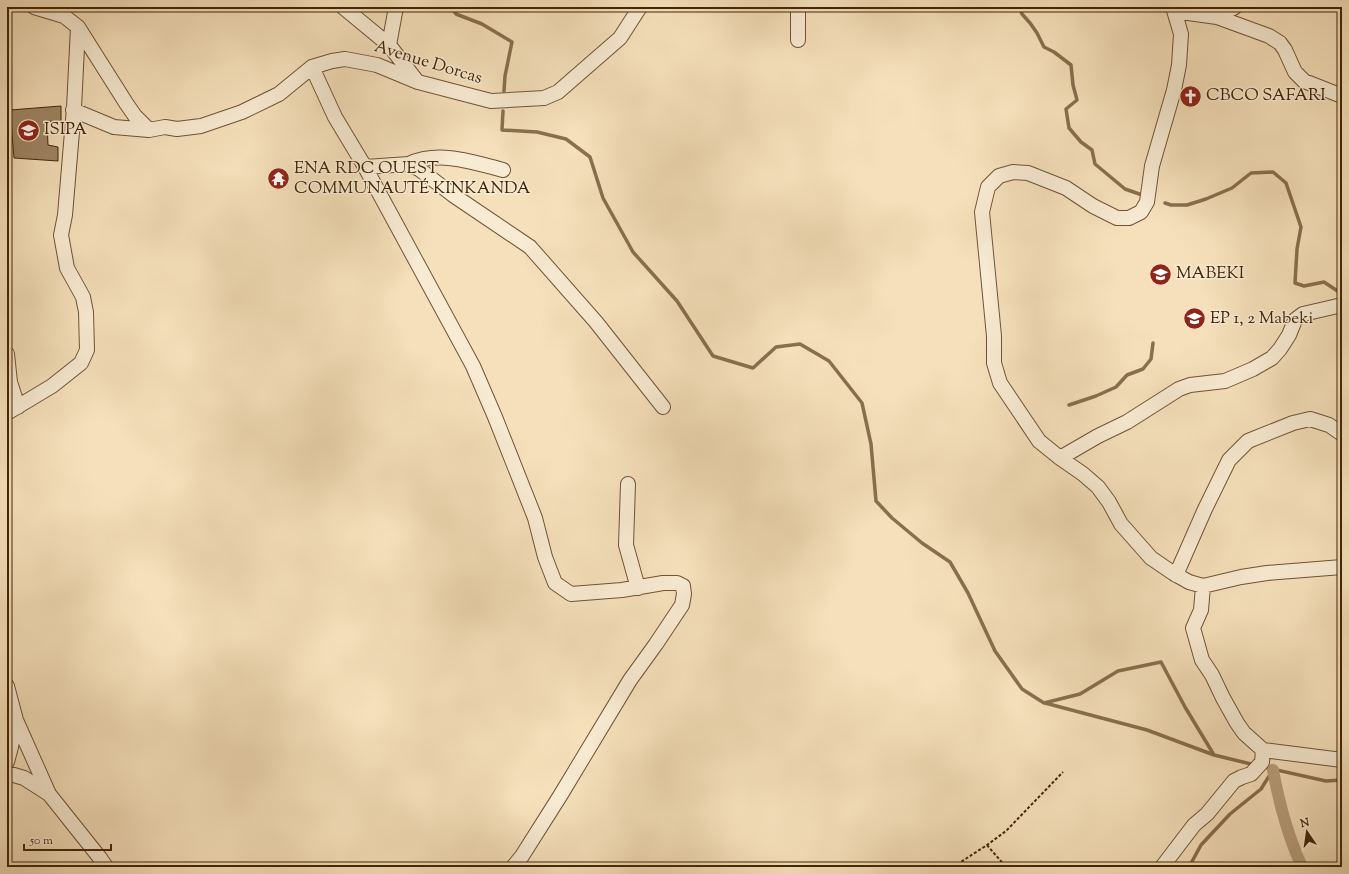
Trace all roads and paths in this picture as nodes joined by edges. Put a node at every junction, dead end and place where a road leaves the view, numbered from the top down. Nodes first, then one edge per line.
1 (34, 7) edge
2 (343, 7) edge
3 (396, 7) edge
4 (640, 7) edge
5 (798, 7) edge
6 (1235, 7) edge
7 (1173, 9) edge
8 (1217, 17) junction
9 (78, 27) junction
10 (798, 40) dead end
11 (389, 45) junction
12 (312, 67) junction
13 (418, 82) junction
14 (1342, 96) edge
15 (73, 110) junction
16 (149, 130) junction
17 (409, 164) junction
18 (365, 167) junction
19 (503, 170) dead end
20 (1342, 305) edge
21 (7, 354) edge
22 (663, 407) dead end
23 (12, 410) edge
24 (1342, 434) edge
25 (1060, 458) junction
26 (628, 484) dead end
27 (1342, 567) edge
28 (1176, 575) junction
29 (1203, 586) junction
30 (638, 588) junction
31 (7, 686) edge
32 (16, 720) junction
33 (1342, 760) edge
34 (1259, 761) junction
35 (7, 762) edge
36 (1063, 772) dead end
37 (7, 773) edge
38 (49, 794) junction
39 (987, 845) junction
40 (106, 867) edge
41 (513, 867) edge
42 (953, 867) edge
43 (1006, 867) edge
44 (1162, 867) edge

1 - 9 street
2 - 11 street
3 - 11 street
4 - 13 street, Avenue Dorcas
5 - 10 street
6 - 8 street
7 - 8 street
7 - 25 street
8 - 14 street
9 - 15 street
9 - 16 street
11 - 13 street
12 - 13 street, Avenue Dorcas
12 - 16 street
12 - 18 street
15 - 16 street
15 - 23 street
17 - 18 street
17 - 19 street
17 - 22 street
18 - 30 street
20 - 25 street
21 - 23 street
24 - 28 street
25 - 28 street
26 - 30 street
27 - 29 street
28 - 29 street
29 - 34 street
30 - 41 street
31 - 32 street
32 - 35 street
32 - 38 street
33 - 34 street
34 - 44 street
36 - 39 path
37 - 38 street
38 - 40 street
39 - 42 path
39 - 43 path

